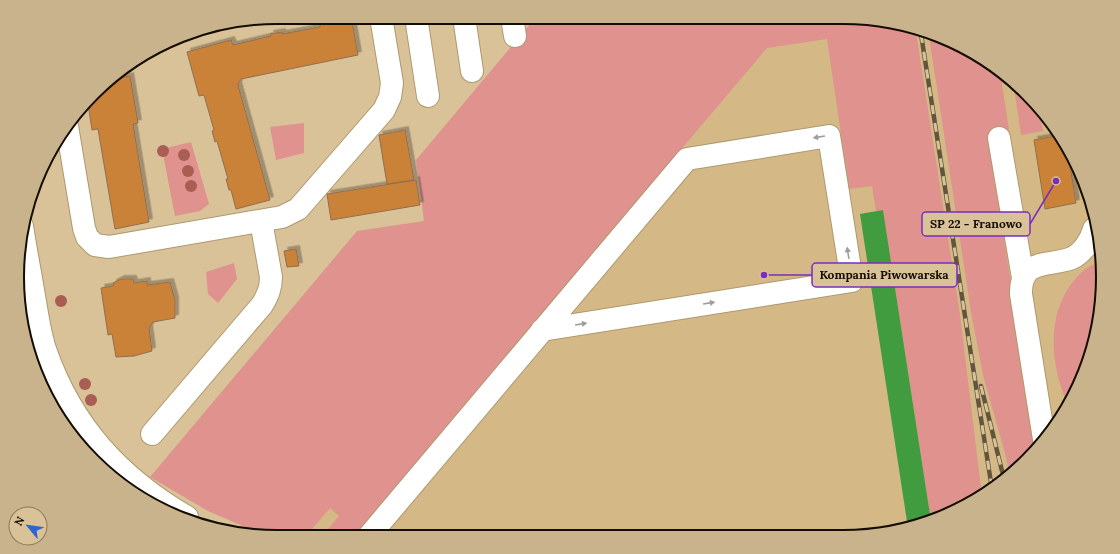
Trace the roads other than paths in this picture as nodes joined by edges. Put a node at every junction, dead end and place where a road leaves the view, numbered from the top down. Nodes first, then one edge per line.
1 (382, 24) edge
2 (417, 24) edge
3 (465, 24) edge
4 (472, 71) dead end
5 (428, 96) dead end
6 (68, 134) edge
7 (999, 138) dead end
8 (261, 221) junction
9 (1092, 233) edge
10 (26, 248) edge
11 (1023, 278) junction
12 (542, 330) junction
13 (1043, 432) edge
14 (152, 434) dead end
15 (87, 442) edge
16 (117, 472) edge
17 (155, 499) edge
18 (374, 530) edge

1 - 8 street
2 - 5 street
3 - 4 street
6 - 8 street
7 - 11 street
8 - 14 street
9 - 11 street
10 - 15 street
11 - 13 street
12 -> 12 street
12 - 18 street
15 - 16 street
16 - 17 street

